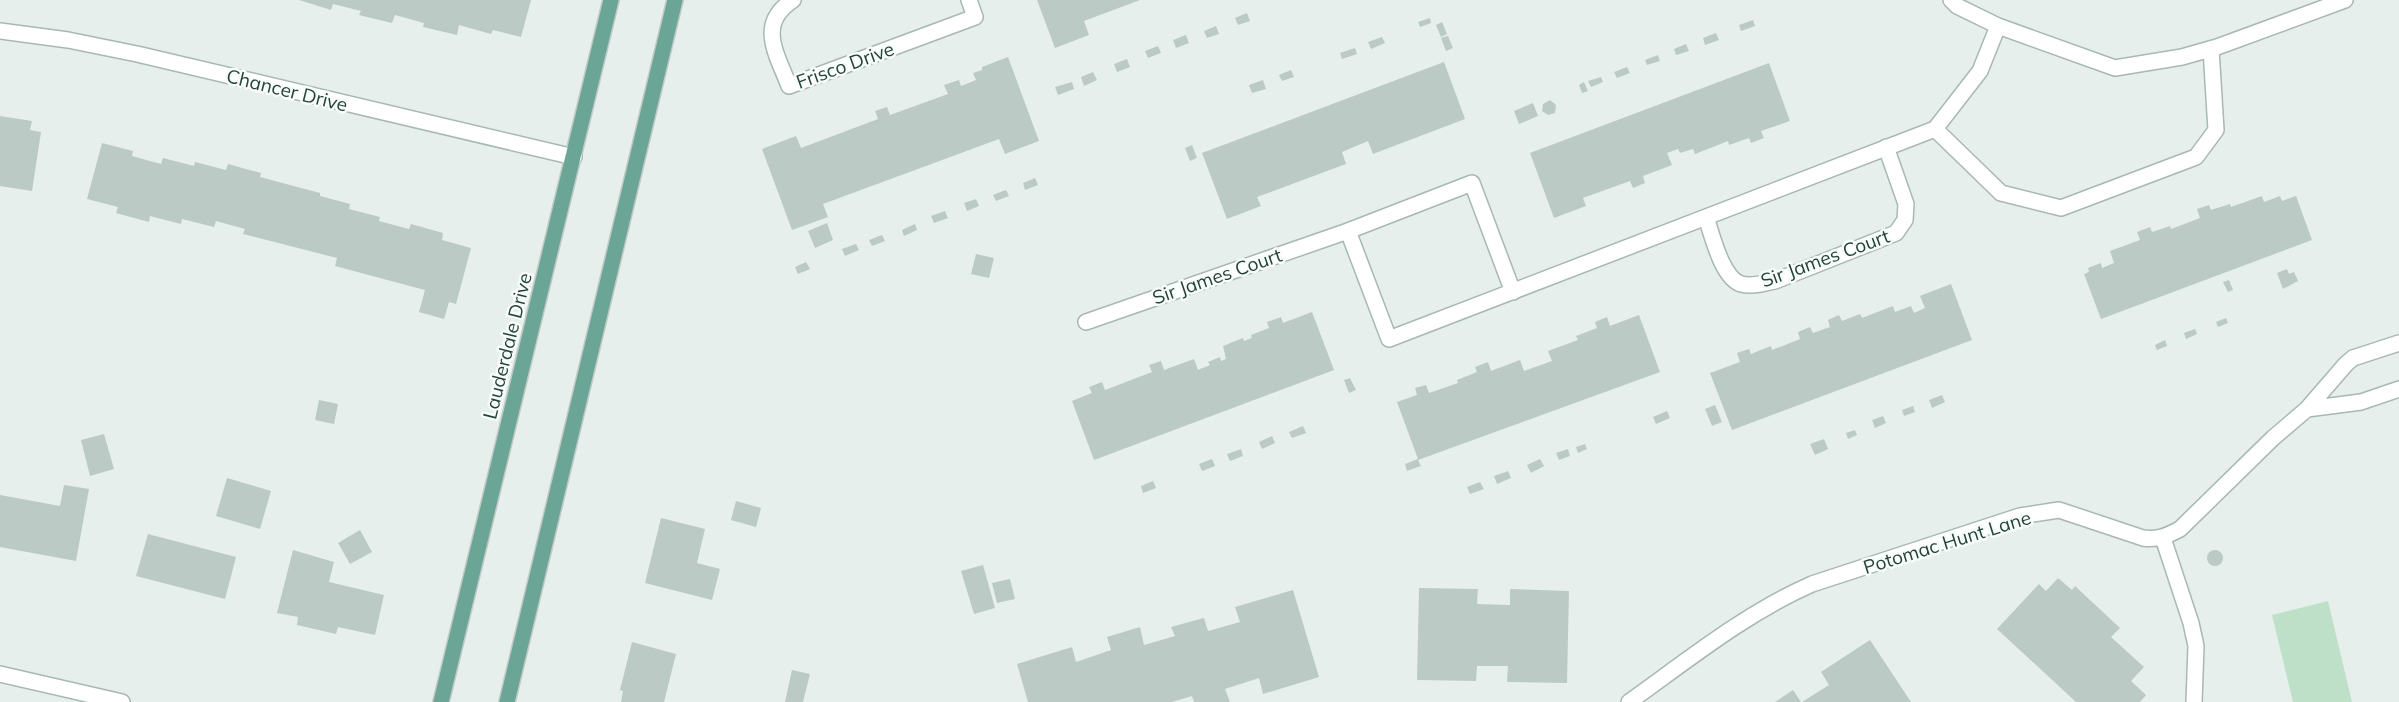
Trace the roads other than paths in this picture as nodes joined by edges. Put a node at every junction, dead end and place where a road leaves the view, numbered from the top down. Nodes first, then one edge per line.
1 (612, 0) edge
2 (675, 0) edge
3 (793, 0) edge
4 (969, 0) edge
5 (1951, 0) edge
6 (2345, 0) edge
7 (1998, 26) junction
8 (0, 31) edge
9 (2211, 49) junction
10 (1935, 128) junction
11 (1886, 147) junction
12 (574, 157) junction
13 (1706, 217) junction
14 (1348, 231) junction
15 (1513, 292) junction
16 (1086, 322) dead end
17 (2399, 344) edge
18 (2399, 389) edge
19 (2307, 409) junction
20 (2163, 538) junction
21 (0, 674) edge
22 (122, 702) edge
23 (441, 702) edge
24 (507, 702) edge
25 (1629, 702) edge
26 (2194, 702) edge

1 - 12 main road, Lauderdale Drive
2 - 24 main road
3 - 4 street, Frisco Drive
5 - 7 street
6 - 9 street
7 - 9 street
7 - 10 street
8 - 12 street, Chancer Drive
9 - 10 street
10 - 11 street
11 - 13 street
11 - 13 street, Sir James Court
12 - 23 main road, Lauderdale Drive
13 - 15 street
14 - 15 street
14 - 15 street, Sir James Court
14 - 16 street, Sir James Court
17 - 19 street
18 - 19 street
19 - 20 street
20 - 25 street, Potomac Hunt Lane
20 - 26 street
21 - 22 street

